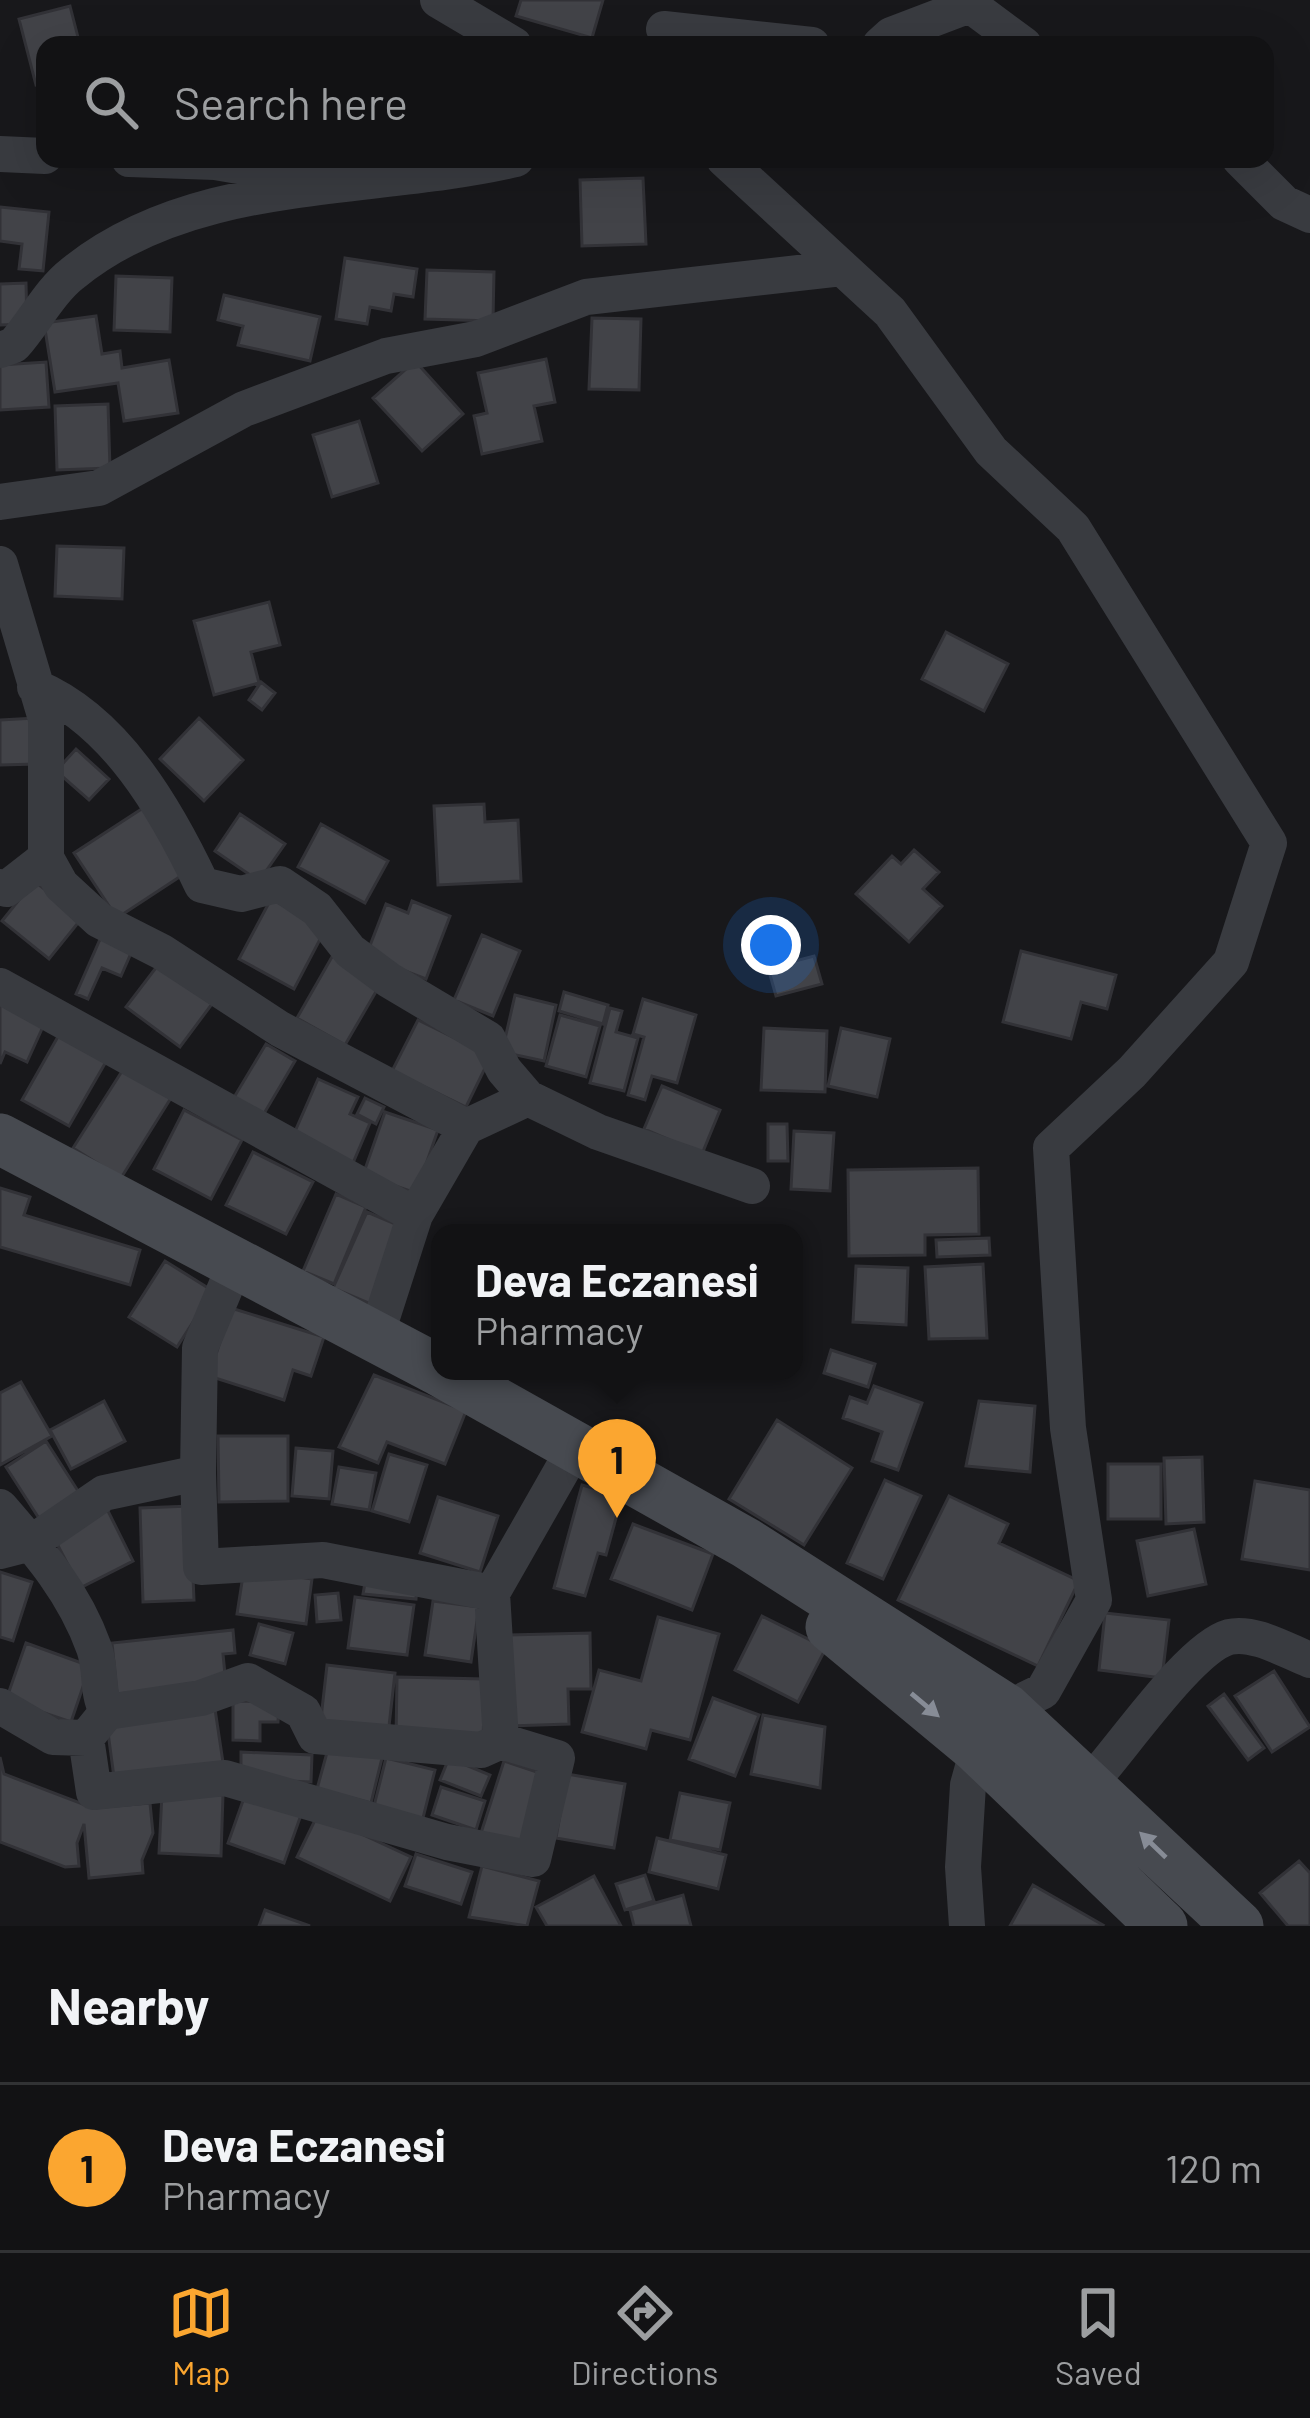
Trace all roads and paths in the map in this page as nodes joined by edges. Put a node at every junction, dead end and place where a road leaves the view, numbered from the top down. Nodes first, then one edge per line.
1 (438, 0) edge
2 (694, 0) edge
3 (499, 36) edge
4 (664, 36) edge
5 (890, 36) edge
6 (1012, 36) edge
7 (0, 154) edge
8 (36, 156) edge
9 (251, 168) edge
10 (464, 168) edge
11 (734, 168) edge
12 (1249, 168) edge
13 (360, 186) junction
14 (1310, 215) edge
15 (842, 268) junction
16 (0, 350) edge
17 (0, 502) edge
18 (0, 564) edge
19 (35, 687) junction
20 (46, 858) junction
21 (0, 887) edge
22 (0, 986) edge
23 (528, 1098) junction
24 (466, 1127) junction
25 (0, 1139) edge
26 (752, 1186) dead end
27 (415, 1215) junction
28 (237, 1260) junction
29 (376, 1336) junction
30 (431, 1366) edge
31 (457, 1380) edge
32 (577, 1444) junction
33 (198, 1473) junction
34 (0, 1507) edge
35 (15, 1547) edge
36 (492, 1593) junction
37 (1310, 1660) edge
38 (0, 1706) edge
39 (96, 1725) junction
40 (992, 1729) junction
41 (501, 1742) junction
42 (1090, 1786) junction
43 (1053, 1821) junction
44 (968, 1926) edge
45 (1162, 1926) edge
46 (1238, 1926) edge

1 - 3 street
2 - 4 street
5 - 6 street
7 - 8 street
9 - 13 street
10 - 13 street
11 - 15 street
12 - 14 street
13 - 16 street
15 - 17 street
15 - 40 street
18 - 19 street
19 - 20 street
19 - 23 street
20 - 21 street
20 - 24 street
22 - 27 street
23 - 24 street
23 - 26 street
24 - 27 street
25 - 28 main road
27 - 29 street
28 - 29 main road
28 - 33 street
29 - 30 main road
31 - 32 main road
32 - 36 street
32 - 40 main road
33 - 35 street
33 - 36 street
34 - 35 street
35 - 39 street
36 - 41 street
37 - 42 street
38 - 39 street
39 - 41 street
39 - 41 street
40 - 42 main road
40 - 43 main road
40 - 44 street
42 - 43 street
46 -> 42 main road
43 - 45 main road

